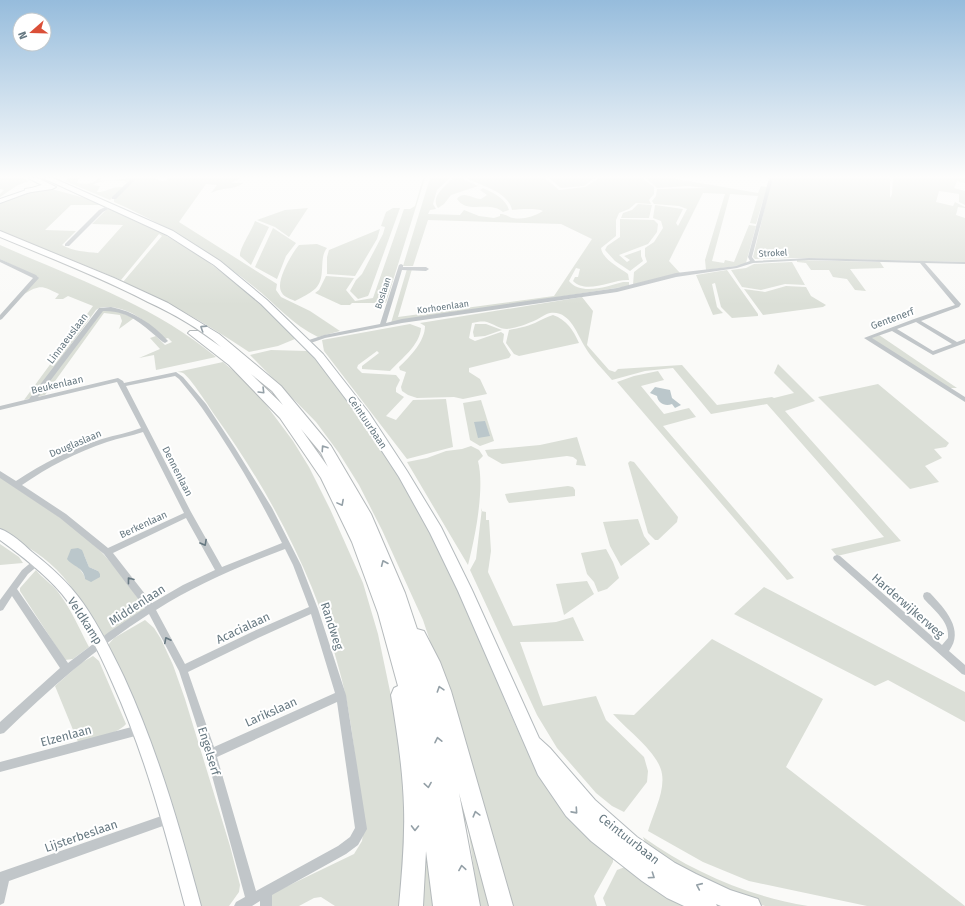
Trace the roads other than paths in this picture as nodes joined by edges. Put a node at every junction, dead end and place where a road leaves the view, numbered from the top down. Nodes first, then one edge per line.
1 (92, 220) edge
2 (146, 220) edge
3 (760, 220) edge
4 (0, 234) edge
5 (0, 241) edge
6 (67, 245) dead end
7 (0, 260) edge
8 (753, 262) junction
9 (922, 263) junction
10 (965, 263) edge
11 (426, 269) dead end
12 (585, 295) joint
13 (0, 318) edge
14 (916, 320) junction
15 (382, 325) junction
16 (893, 329) junction
17 (965, 340) edge
18 (165, 341) dead end
19 (305, 343) junction
20 (956, 344) junction
21 (234, 357) junction
22 (121, 383) junction
23 (32, 400) junction
24 (965, 400) edge
25 (0, 408) edge
26 (145, 429) junction
27 (0, 474) edge
28 (17, 484) junction
29 (188, 514) junction
30 (0, 534) edge
31 (286, 544) junction
32 (107, 552) junction
33 (837, 558) dead end
34 (37, 562) junction
35 (220, 572) junction
36 (13, 590) junction
37 (927, 596) dead end
38 (399, 599) junction
39 (0, 607) edge
40 (151, 609) junction
41 (314, 609) junction
42 (391, 625) junction
43 (100, 643) junction
44 (942, 651) junction
45 (67, 670) junction
46 (183, 670) junction
47 (965, 671) edge
48 (341, 695) junction
49 (0, 729) edge
50 (139, 730) junction
51 (531, 740) junction
52 (211, 754) junction
53 (0, 767) edge
54 (170, 818) junction
55 (2, 877) edge
56 (266, 891) junction
57 (0, 899) edge
58 (252, 900) junction
59 (193, 906) edge
60 (240, 906) edge
61 (266, 906) edge
62 (411, 906) edge
63 (445, 906) edge
64 (468, 906) edge
65 (501, 906) edge
66 (707, 906) edge
67 (751, 906) edge

1 - 6 street
2 - 19 main road, Ceintuurbaan
3 - 8 street
21 -> 4 highway
5 - 21 highway
7 - 13 street
8 - 9 street, Strokel
8 - 12 street, Strokel
9 - 10 street, Strokel
9 - 14 street, Gentenerf
11 - 15 street, Boslaan
12 - 15 street, Korhoenlaan
14 - 16 street, Gentenerf
14 - 20 street
15 - 19 street, Korhoenlaan
16 - 20 street
16 - 24 street, Gentenerf
17 - 20 street
18 - 23 street, Linnaeuslaan
19 - 51 main road, Ceintuurbaan
38 -> 21 highway
21 -> 42 highway
22 - 23 street, Beukenlaan
22 - 26 street, Dennenlaan
22 - 31 street, Randweg
23 - 25 street, Beukenlaan
26 - 28 street, Douglaslaan
26 - 29 street, Dennenlaan
27 - 28 street
28 - 32 street
29 - 32 street, Berkenlaan
29 -> 35 street, Dennenlaan
30 - 34 street, Veldkamp
31 - 35 street, Middenlaan
31 - 41 street, Randweg
40 -> 32 street
33 - 44 street, Harderwijkerweg
34 - 36 street
34 - 43 street, Veldkamp
35 - 40 street, Middenlaan
36 - 39 street
36 - 45 street
37 - 44 street
64 -> 38 highway
65 -> 38 highway
40 - 43 street, Middenlaan
46 -> 40 street, Engelserf
41 - 46 street, Acacialaan
41 - 48 street, Randweg
42 -> 62 highway
42 -> 63 highway
43 - 45 street, Middenlaan
43 - 50 street, Veldkamp
44 - 47 street, Harderwijkerweg
45 - 49 street, Middenlaan
46 - 52 street, Engelserf
48 - 52 street, Larikslaan
48 - 56 street, Randweg
50 - 53 street, Elzenlaan
50 - 54 street
51 -> 66 main road, Ceintuurbaan
67 -> 51 main road, Ceintuurbaan
52 - 58 street, Engelserf
54 - 55 street, Lijsterbeslaan
54 - 59 street
55 - 57 street
56 - 58 street, Randweg
56 - 61 street
58 - 60 street, Randweg

